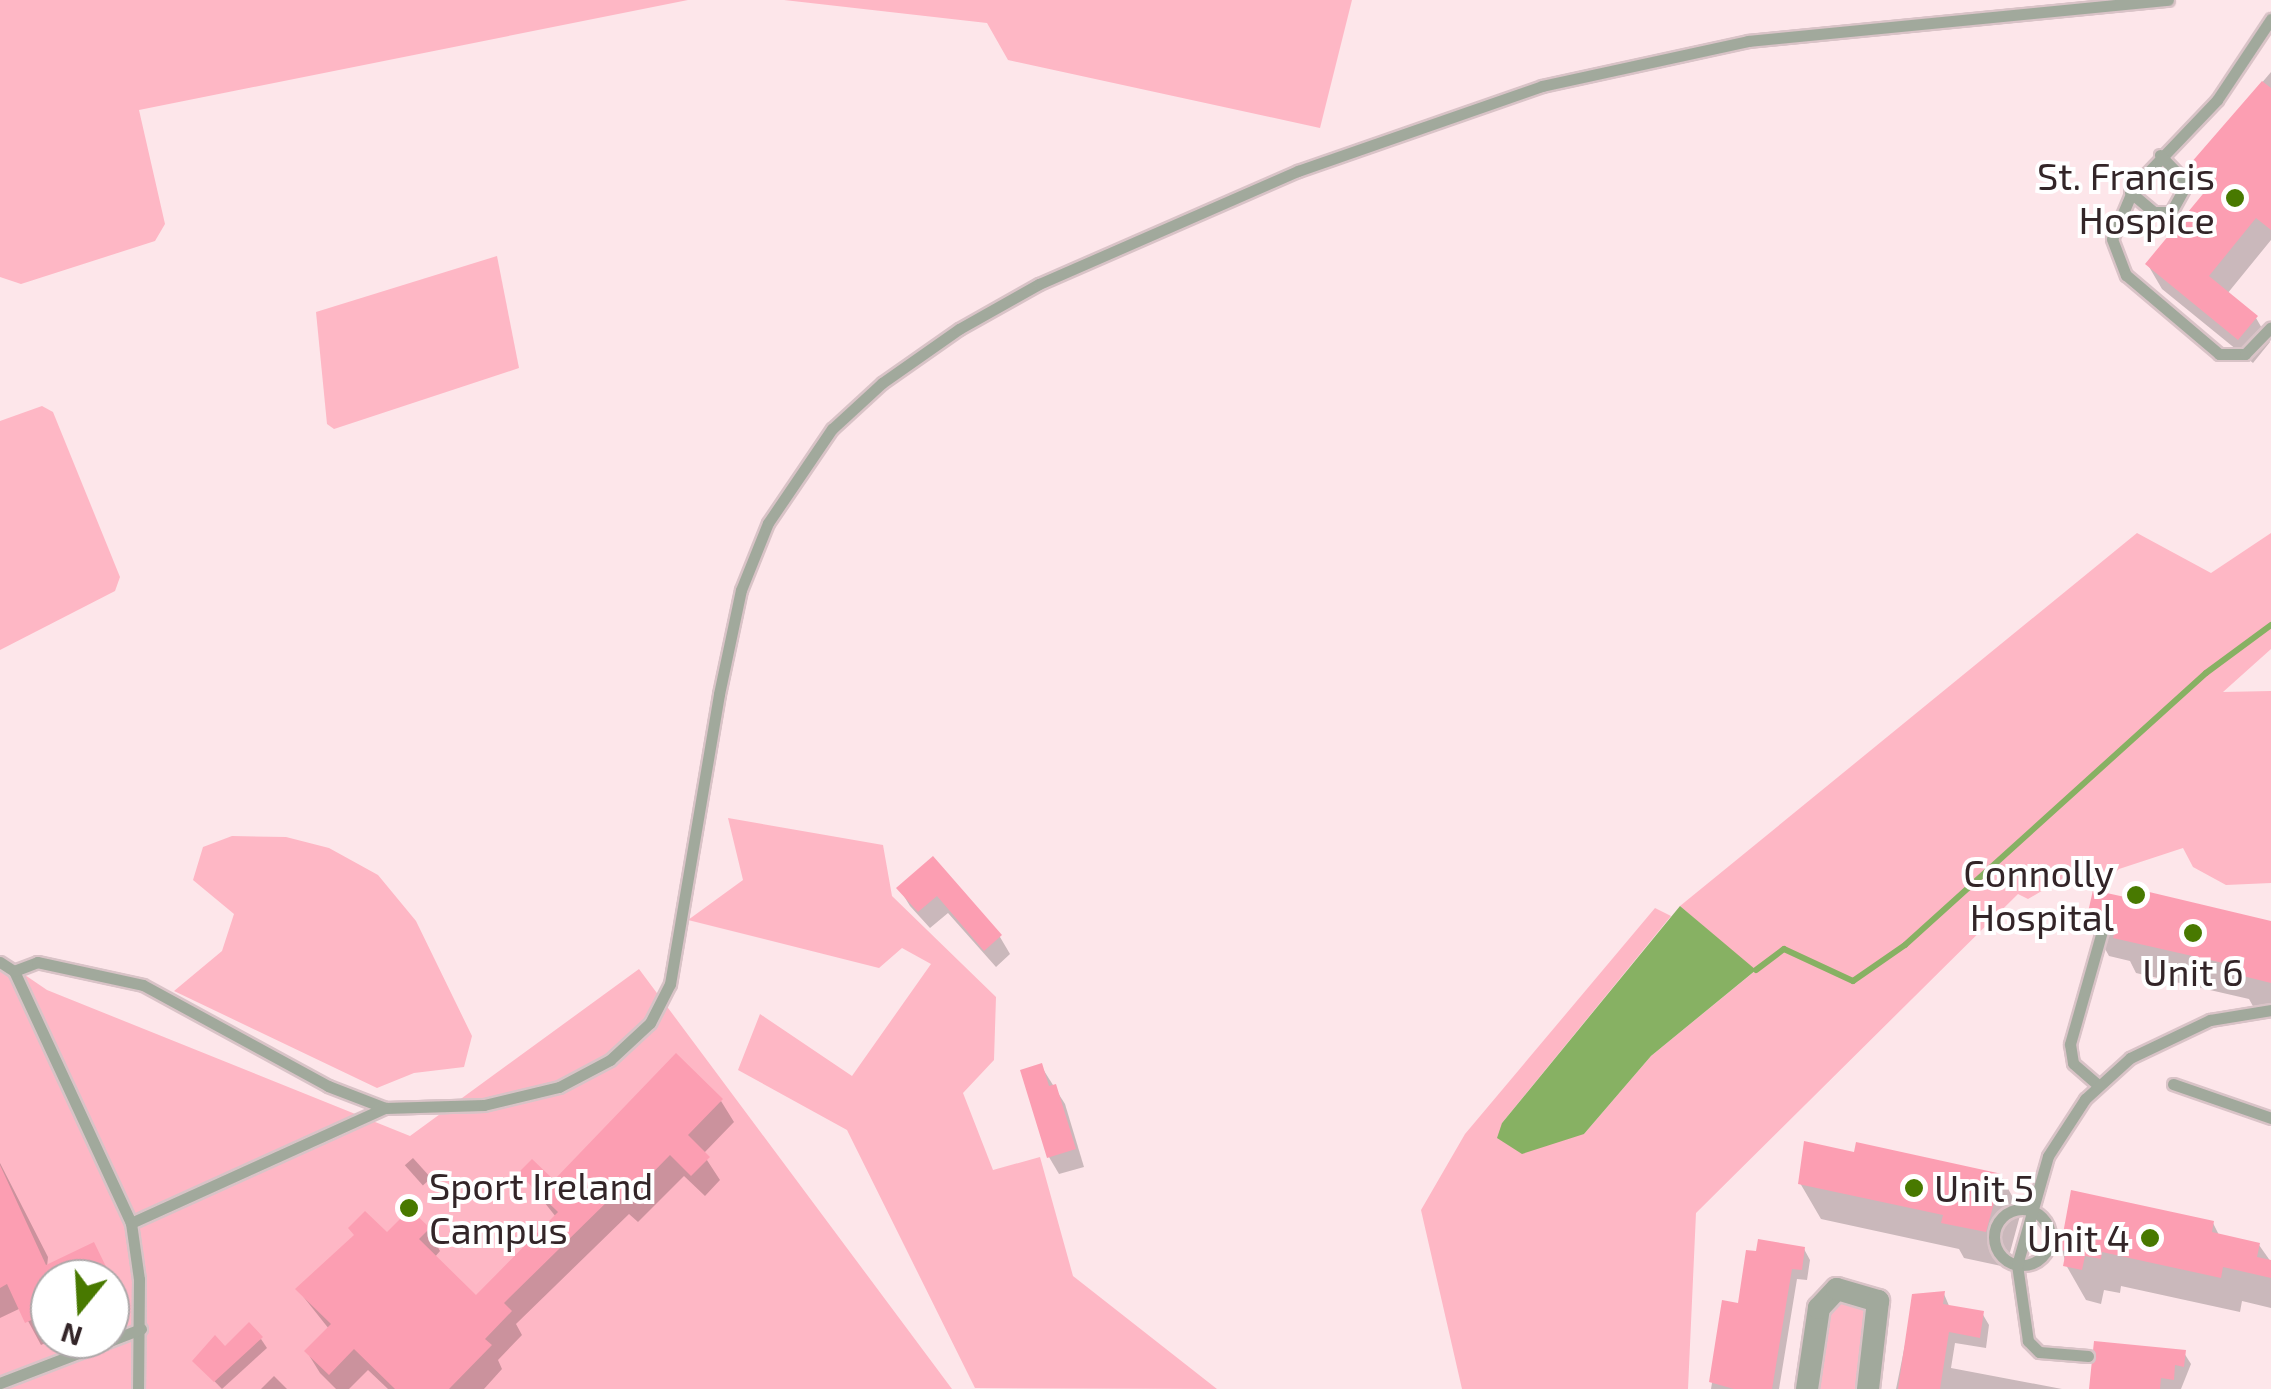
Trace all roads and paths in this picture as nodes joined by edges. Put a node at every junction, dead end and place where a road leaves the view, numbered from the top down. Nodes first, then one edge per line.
1 (2168, 0) edge
2 (2271, 19) edge
3 (2160, 155) junction
4 (2130, 192) junction
5 (2271, 327) edge
6 (2102, 931) dead end
7 (0, 962) edge
8 (14, 972) junction
9 (2271, 1010) edge
10 (2173, 1084) dead end
11 (2098, 1085) junction
12 (386, 1108) junction
13 (2271, 1118) edge
14 (2028, 1210) junction
15 (131, 1223) junction
16 (2017, 1265) junction
17 (141, 1329) junction
18 (2088, 1356) dead end
19 (0, 1383) edge
20 (138, 1389) edge
21 (1806, 1389) edge
22 (1868, 1389) edge

1 - 12 lane
2 - 3 lane
3 - 4 lane
3 - 4 lane
4 - 5 lane
6 - 11 lane
7 - 8 lane
8 - 12 lane
8 - 15 lane
9 - 11 lane
10 - 13 lane
11 - 14 lane
12 - 15 lane
14 - 16 lane
14 - 16 lane
14 - 16 lane
15 - 17 lane
16 - 18 lane
17 - 19 lane
17 - 20 lane
21 - 22 street

